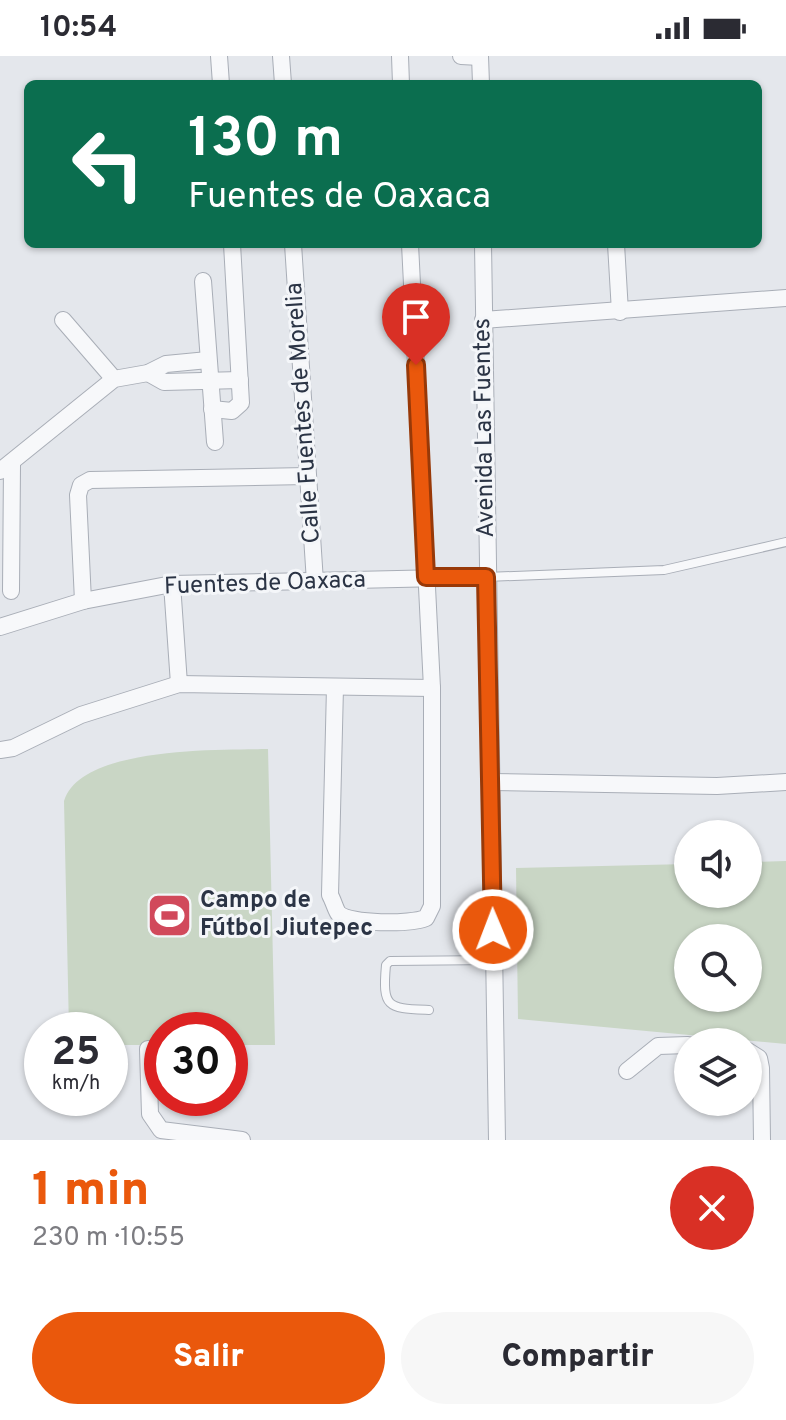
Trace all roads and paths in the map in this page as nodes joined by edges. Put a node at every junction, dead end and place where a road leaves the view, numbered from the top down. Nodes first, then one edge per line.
1 (219, 56) edge
2 (281, 56) edge
3 (400, 56) edge
4 (461, 56) edge
5 (480, 57) edge
6 (221, 80) edge
7 (283, 80) edge
8 (401, 80) edge
9 (481, 80) edge
10 (232, 248) edge
11 (293, 248) edge
12 (410, 248) edge
13 (483, 248) edge
14 (616, 248) edge
15 (203, 281) dead end
16 (786, 298) edge
17 (620, 312) junction
18 (63, 320) dead end
19 (483, 320) junction
20 (208, 360) junction
21 (148, 373) junction
22 (114, 379) junction
23 (240, 380) junction
24 (210, 381) junction
25 (212, 409) junction
26 (215, 442) dead end
27 (6, 468) edge
28 (307, 476) junction
29 (786, 542) edge
30 (426, 577) junction
31 (486, 577) junction
32 (315, 582) junction
33 (172, 584) junction
34 (11, 591) dead end
35 (83, 601) junction
36 (0, 627) edge
37 (179, 684) junction
38 (335, 687) junction
39 (432, 688) junction
40 (0, 750) edge
41 (490, 782) junction
42 (786, 782) edge
43 (494, 960) junction
44 (429, 1010) dead end
45 (674, 1045) edge
46 (627, 1071) dead end
47 (151, 1116) edge
48 (762, 1116) edge
49 (242, 1140) edge
50 (497, 1140) edge
51 (762, 1140) edge

1 - 6 street
2 - 7 street
3 - 8 street
4 - 5 street
5 - 9 street
10 - 23 street
11 - 28 street, Calle Fuentes de Morelia
12 - 30 street
13 - 19 street, Avenida Las Fuentes
14 - 17 street
15 - 20 street
16 - 17 street
17 - 19 street
18 - 22 street
19 - 31 street, Avenida Las Fuentes
20 - 21 street
20 - 24 street
21 - 22 street
21 - 24 street
22 - 27 street
23 - 24 street
23 - 25 street
24 - 25 street
25 - 26 street
27 - 34 street
28 - 32 street, Calle Fuentes de Morelia
28 - 35 street
29 - 31 lane
30 - 31 street, Fuentes de Oaxaca
30 - 32 street, Fuentes de Oaxaca
30 - 39 street
31 - 41 street, Avenida Las Fuentes
32 - 33 street, Fuentes de Oaxaca
33 - 35 street, Fuentes de Oaxaca
33 - 37 street
35 - 36 street, Fuentes de Oaxaca
37 - 38 street
37 - 40 street
38 - 39 street
38 - 39 street
41 - 42 street
41 - 43 street, Avenida Las Fuentes
43 - 44 lane
43 - 50 street, Avenida Las Fuentes
45 - 46 street
47 - 49 street
48 - 51 street

